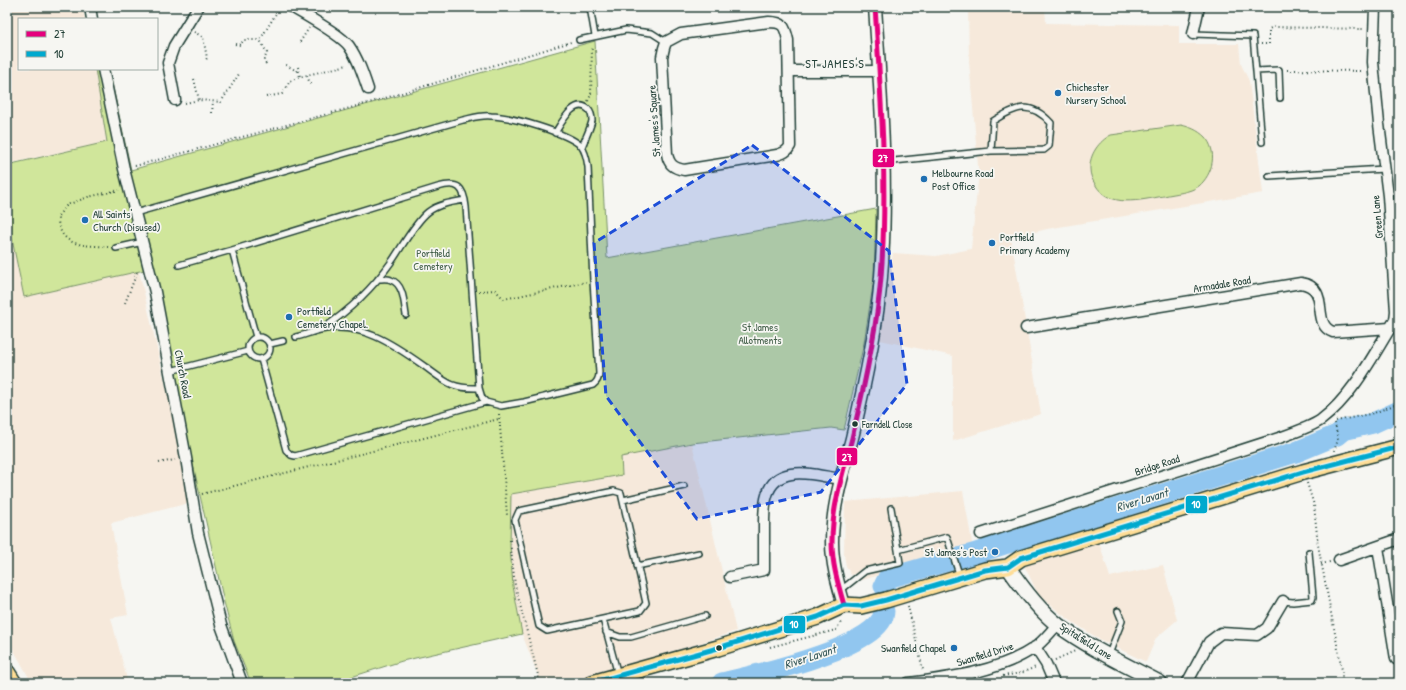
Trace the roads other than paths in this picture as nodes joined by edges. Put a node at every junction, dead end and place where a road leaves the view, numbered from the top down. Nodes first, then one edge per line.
1 (90, 7) edge
2 (198, 7) edge
3 (292, 7) edge
4 (590, 7) edge
5 (875, 7) edge
6 (1199, 7) edge
7 (1375, 7) edge
8 (92, 18) edge
9 (1193, 34) joint
10 (594, 37) junction
11 (579, 40) road end
12 (666, 42) junction
13 (103, 70) edge
14 (789, 71) junction
15 (879, 71) junction
16 (1256, 71) junction
17 (368, 89) dead end
18 (1280, 98) dead end
19 (175, 100) road end
20 (555, 133) junction
21 (1262, 142) dead end
22 (582, 147) junction
23 (992, 152) junction
24 (883, 162) junction
25 (1384, 170) junction
26 (1269, 176) dead end
27 (465, 200) junction
28 (135, 213) junction
29 (144, 247) junction
30 (116, 248) road end
31 (232, 250) junction
32 (179, 264) dead end
33 (378, 280) junction
34 (406, 315) dead end
35 (1026, 328) dead end
36 (1390, 328) junction
37 (321, 330) junction
38 (256, 337) junction
39 (296, 337) dead end
40 (283, 341) dead end
41 (270, 344) junction
42 (248, 351) junction
43 (261, 359) junction
44 (170, 371) junction
45 (479, 388) junction
46 (486, 402) junction
47 (1336, 407) joint
48 (1399, 447) edge
49 (841, 479) junction
50 (684, 486) dead end
51 (623, 500) junction
52 (891, 508) dead end
53 (981, 534) dead end
54 (1399, 539) edge
55 (1378, 547) junction
56 (898, 550) junction
57 (1309, 552) dead end
58 (699, 553) dead end
59 (1339, 560) dead end
60 (637, 566) junction
61 (1008, 567) junction
62 (958, 572) junction
63 (730, 577) dead end
64 (842, 598) junction
65 (1283, 601) joint
66 (1118, 611) dead end
67 (705, 616) dead end
68 (603, 619) junction
69 (1058, 624) junction
70 (606, 632) junction
71 (1035, 647) junction
72 (1108, 656) junction
73 (1396, 659) dead end
74 (7, 672) edge
75 (618, 676) junction
76 (14, 683) edge
77 (242, 683) edge
78 (592, 683) edge
79 (908, 683) edge
80 (1054, 683) edge
81 (1160, 683) edge
82 (1188, 683) edge

1 - 8 street
2 - 19 street
3 - 17 street
4 - 10 lane
5 - 15 street
6 - 9 street
7 - 25 street, Green Lane
9 - 16 lane
10 - 11 lane
10 - 12 lane
12 - 14 street, St James's Square
12 - 14 street, St James's Square
13 - 28 street, Church Road
14 - 15 street
15 - 24 street
16 - 18 lane
16 - 21 lane
20 - 22 lane
20 - 22 lane
20 - 28 lane
22 - 46 lane
23 - 23 lane
23 - 24 lane
24 - 49 street
25 - 26 lane
25 - 36 street, Green Lane
27 - 31 lane
27 - 33 lane
27 - 45 lane
28 - 29 street, Church Road
29 - 30 lane
29 - 44 street, Church Road
31 - 32 lane
31 - 38 lane
33 - 34 lane
33 - 37 lane
35 - 36 street, Armadale Road
36 - 47 street, Green Lane
37 - 39 lane
37 - 45 lane
38 - 41 lane
38 - 42 lane
40 - 41 lane
41 - 43 lane
42 - 43 lane
42 - 44 lane
43 - 46 lane
44 - 77 street, Church Road
45 - 46 lane
47 - 53 street, Bridge Road
48 - 61 main road
49 - 63 street
49 - 64 street
50 - 51 lane
51 - 60 lane
51 - 68 lane
52 - 56 lane
54 - 55 street
55 - 59 street
55 - 73 street
56 - 62 lane
56 - 64 lane
57 - 65 lane
58 - 60 lane
60 - 68 lane
61 - 62 main road
61 - 69 main road, Spitalfield Lane
62 - 64 main road
64 - 75 main road
65 - 82 street
66 - 72 lane
67 - 70 lane
68 - 70 lane
69 - 71 street, Swanfield Drive
69 - 72 main road, Spitalfield Lane
70 - 75 lane
71 - 79 street, Swanfield Drive
71 - 80 street
72 - 81 main road, Spitalfield Lane
74 - 76 main road
75 - 78 main road

